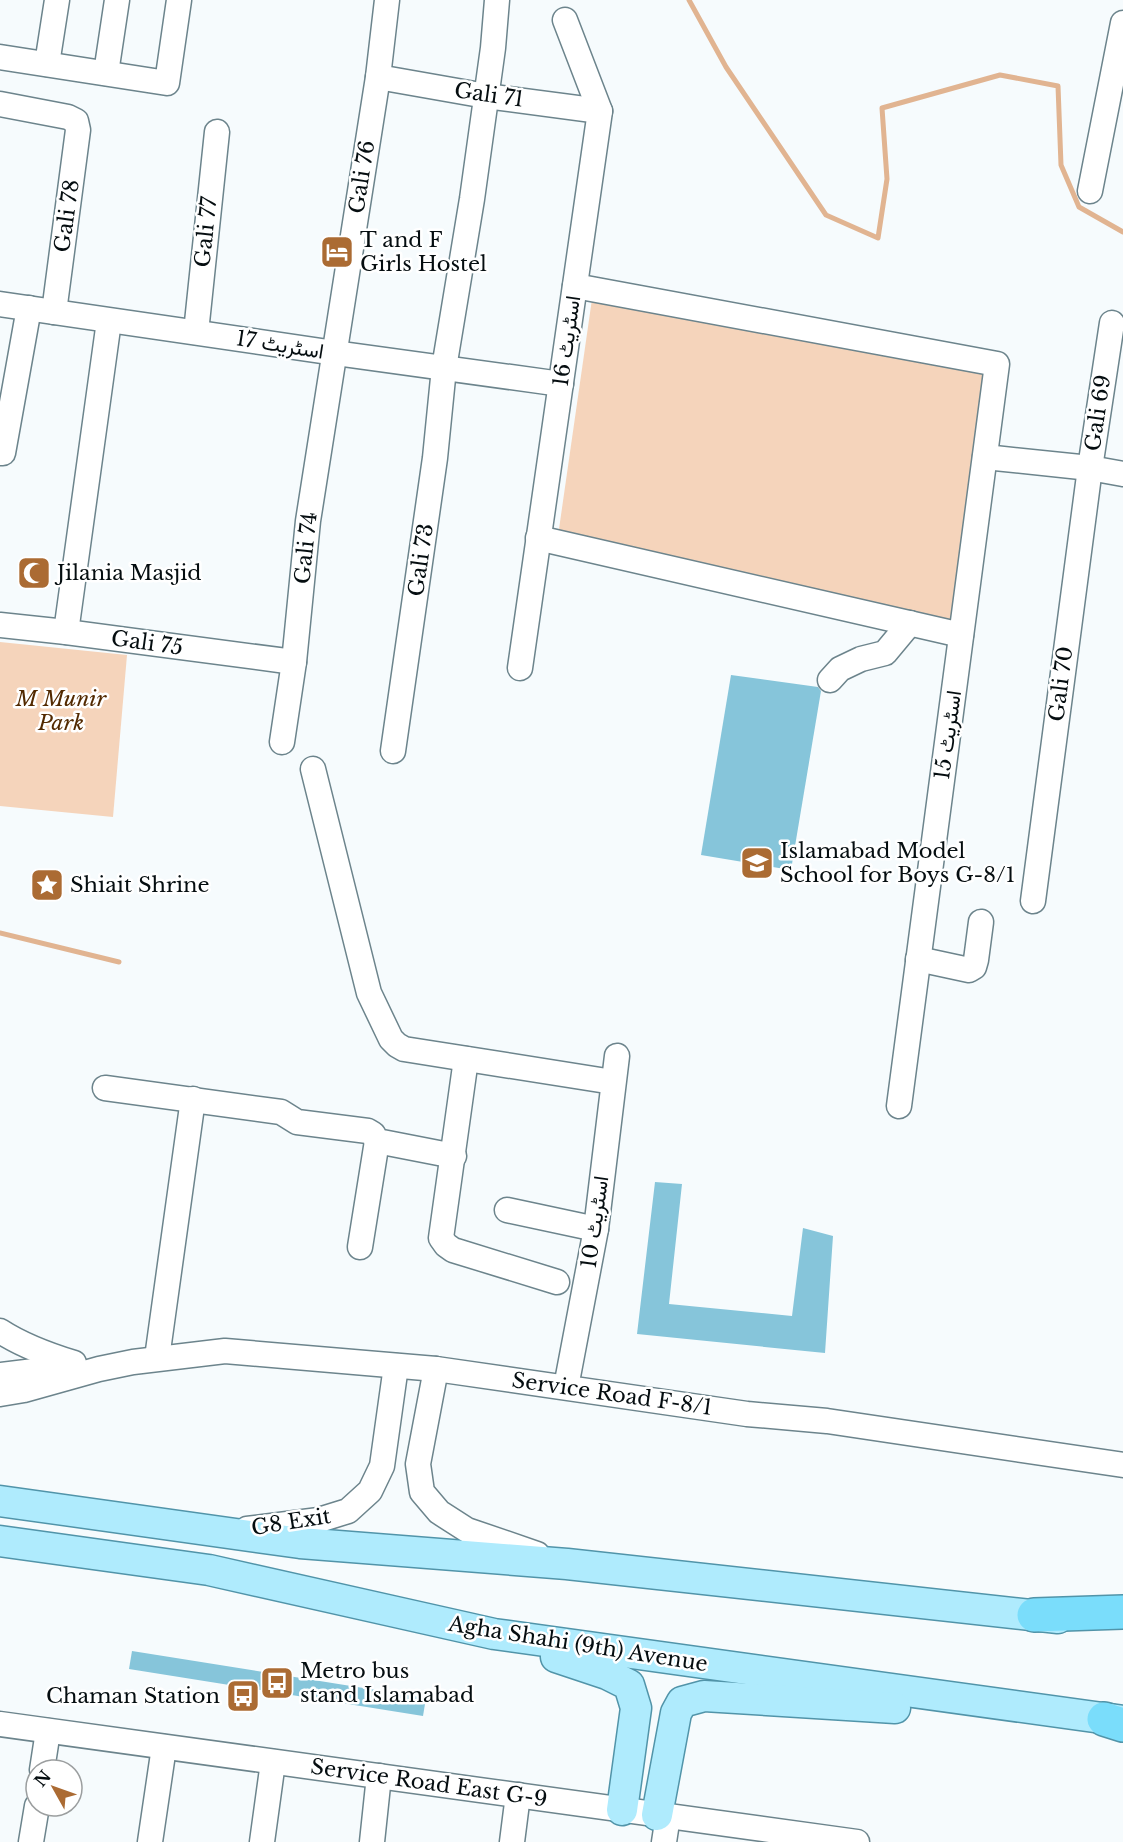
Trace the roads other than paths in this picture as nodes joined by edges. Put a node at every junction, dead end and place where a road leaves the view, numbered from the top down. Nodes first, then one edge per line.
1 (57, 0) edge
2 (117, 0) edge
3 (179, 0) edge
4 (387, 0) edge
5 (497, 0) edge
6 (565, 20) dead end
7 (1123, 23) edge
8 (0, 57) edge
9 (47, 64) junction
10 (106, 74) junction
11 (378, 77) junction
12 (486, 96) junction
13 (0, 104) edge
14 (600, 111) junction
15 (217, 132) dead end
16 (1090, 191) dead end
17 (575, 286) junction
18 (0, 304) edge
19 (29, 308) junction
20 (54, 312) junction
21 (109, 321) junction
22 (1112, 323) dead end
23 (196, 332) junction
24 (335, 354) junction
25 (444, 368) junction
26 (561, 384) junction
27 (0, 453) edge
28 (985, 457) junction
29 (1090, 468) junction
30 (1123, 474) edge
31 (538, 538) junction
32 (910, 623) junction
33 (0, 625) edge
34 (66, 632) junction
35 (961, 635) junction
36 (294, 662) junction
37 (520, 668) dead end
38 (831, 680) dead end
39 (282, 742) dead end
40 (393, 751) dead end
41 (313, 769) dead end
42 (1032, 901) dead end
43 (981, 922) dead end
44 (918, 959) junction
45 (617, 1056) dead end
46 (466, 1059) junction
47 (613, 1082) junction
48 (105, 1088) dead end
49 (194, 1099) junction
50 (898, 1106) dead end
51 (376, 1141) junction
52 (454, 1156) junction
53 (507, 1210) dead end
54 (596, 1229) junction
55 (360, 1247) dead end
56 (556, 1282) dead end
57 (0, 1331) edge
58 (157, 1358) junction
59 (396, 1366) junction
60 (90, 1367) junction
61 (436, 1369) junction
62 (0, 1375) edge
63 (566, 1387) junction
64 (24, 1390) junction
65 (0, 1394) edge
66 (0, 1404) edge
67 (1123, 1465) edge
68 (0, 1501) edge
69 (218, 1533) junction
70 (0, 1541) edge
71 (567, 1564) junction
72 (1123, 1612) edge
73 (1034, 1615) junction
74 (1123, 1627) edge
75 (494, 1634) junction
76 (996, 1704) junction
77 (1117, 1722) edge
78 (0, 1724) edge
79 (48, 1731) junction
80 (164, 1747) junction
81 (44, 1758) edge
82 (273, 1762) junction
83 (380, 1776) junction
84 (518, 1795) junction
85 (622, 1810) junction
86 (35, 1818) edge
87 (663, 1824) edge
88 (813, 1839) edge
89 (31, 1842) edge
90 (150, 1842) edge
91 (262, 1842) edge
92 (372, 1842) edge
93 (512, 1842) edge
94 (857, 1842) edge

1 - 9 street
2 - 10 street
3 - 10 street
4 - 11 street, Gali 76
5 - 12 street, Gali 73
6 - 14 street, اسٹریٹ 16
7 - 16 street
8 - 9 street
9 - 10 street
11 - 12 street, Gali 71
11 - 24 street, Gali 76
12 - 14 street, Gali 71
12 - 25 street, Gali 73
13 - 20 street, Gali 78
14 - 17 street, اسٹریٹ 16
15 - 23 street, Gali 77
17 - 26 street, اسٹریٹ 16
17 - 28 street, اسٹریٹ 15
18 - 19 street, اسٹریٹ 17
19 - 20 street, اسٹریٹ 17
19 - 27 street
20 - 21 street, اسٹریٹ 17
21 - 23 street, اسٹریٹ 17
21 - 34 street
22 - 29 street, Gali 69
23 - 24 street, اسٹریٹ 17
24 - 25 street, اسٹریٹ 17
24 - 36 street, Gali 74
25 - 26 street, اسٹریٹ 17
25 - 40 street, Gali 73
26 - 31 street, اسٹریٹ 16
28 - 29 street
28 - 35 street, اسٹریٹ 15
29 - 30 street
29 - 42 street, Gali 70
31 - 32 street
31 - 37 street, اسٹریٹ 16
32 - 35 street
32 - 38 street
33 - 34 street, Gali 75
34 - 36 street, Gali 75
35 - 44 street, اسٹریٹ 15
36 - 39 street, Gali 74
41 - 46 street
43 - 44 street
44 - 50 street, اسٹریٹ 15
45 - 47 street, اسٹریٹ 10
46 - 47 street
46 - 52 street
47 - 54 street, اسٹریٹ 10
48 - 49 street
49 - 51 street
49 - 58 street
51 - 52 street
51 - 55 street
52 - 56 street
53 - 54 street
54 - 63 street, اسٹریٹ 10
57 - 60 street
58 - 59 street, Service Road F-8/1
58 - 60 street, Service Road F-8/1
59 - 61 street, Service Road F-8/1
59 - 69 street, G8 Exit
60 - 62 street, Service Road F-8/1
60 - 64 street, Service Road F-8/1
61 - 63 street, Service Road F-8/1
61 - 71 street
63 - 67 street, Service Road F-8/1
64 - 65 street, Service Road F-8/1
64 - 66 street
68 - 69 main road
69 - 71 main road
70 - 75 main road, Agha Shahi (9th) Avenue
71 - 73 main road
72 - 73 highway
73 - 74 main road
75 - 76 main road, Agha Shahi (9th) Avenue
75 - 85 main road
76 - 77 main road, Agha Shahi (9th) Avenue
76 - 87 main road
78 - 79 street, Service Road East G-9
79 - 80 street, Service Road East G-9
79 - 81 street
80 - 82 street, Service Road East G-9
80 - 90 street
82 - 83 street, Service Road East G-9
82 - 91 street
83 - 84 street, Service Road East G-9
83 - 92 street
84 - 85 street, Service Road East G-9
84 - 93 street
85 - 87 street, Service Road East G-9
86 - 89 street
87 - 88 street, Service Road East G-9
88 - 94 street, Service Road East G-9

